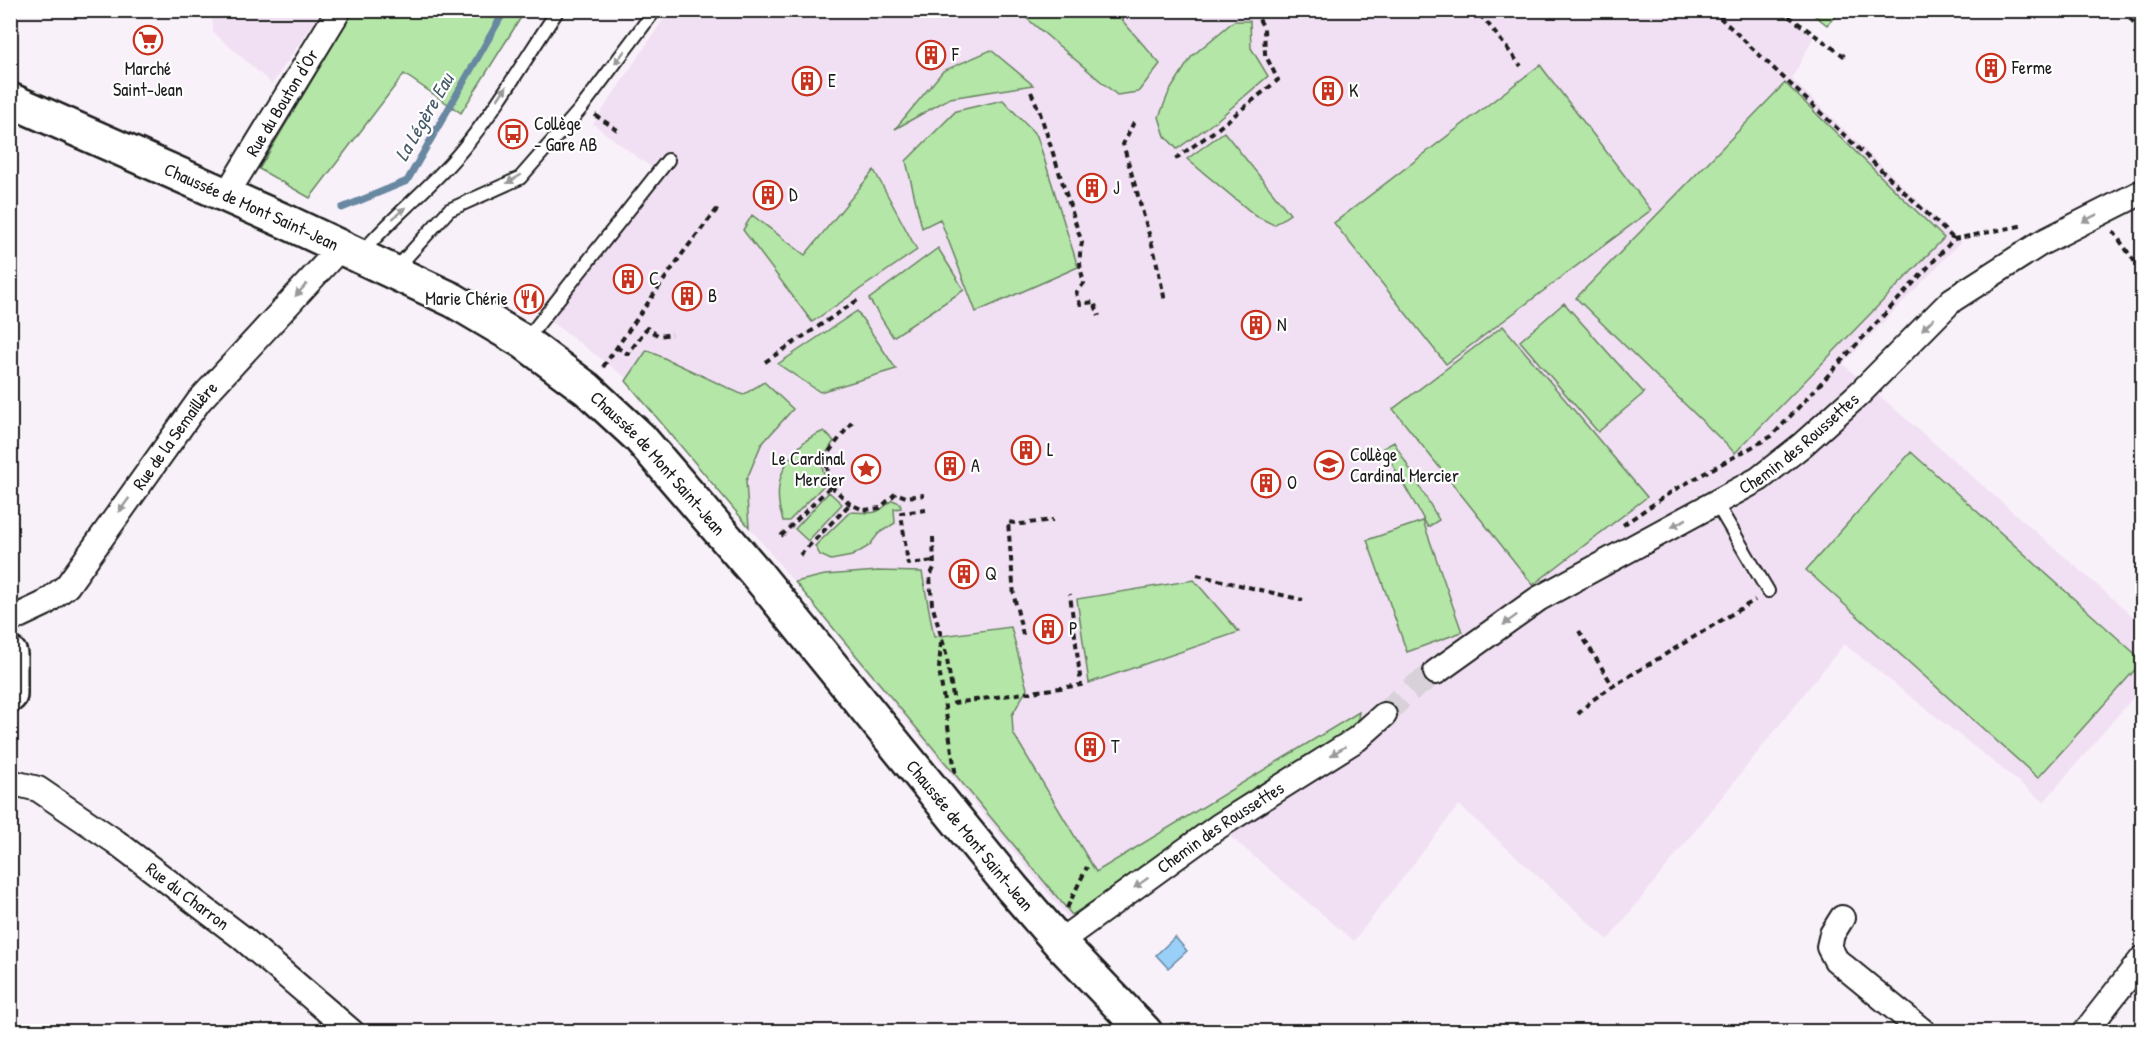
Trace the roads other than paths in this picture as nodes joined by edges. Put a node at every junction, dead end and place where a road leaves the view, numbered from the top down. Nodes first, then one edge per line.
1 (339, 10) edge
2 (558, 10) edge
3 (655, 10) edge
4 (10, 100) edge
5 (668, 160) dead end
6 (2142, 192) edge
7 (226, 195) junction
8 (350, 251) junction
9 (394, 271) junction
10 (524, 342) junction
11 (1716, 503) junction
12 (1768, 591) road end
13 (10, 620) edge
14 (10, 654) edge
15 (1436, 672) tunnel mouth
16 (10, 695) edge
17 (1383, 715) tunnel mouth
18 (10, 782) edge
19 (1842, 918) dead end
20 (1059, 942) junction
21 (2142, 959) edge
22 (352, 1032) edge
23 (1144, 1032) edge
24 (1924, 1032) edge
25 (2085, 1032) edge

1 - 7 street, Rue du Bouton d'Or
8 -> 2 lane
3 -> 9 lane
4 - 7 main road, Chaussée de Mont Saint-Jean
5 - 10 lane
6 -> 11 street, Chemin des Roussettes
7 - 8 main road, Chaussée de Mont Saint-Jean
8 - 9 main road, Chaussée de Mont Saint-Jean
8 -> 13 street, Rue de la Semaillère
9 - 10 main road, Chaussée de Mont Saint-Jean
10 - 20 main road, Chaussée de Mont Saint-Jean
11 - 12 lane
11 -> 15 street, Chemin des Roussettes
14 - 16 main road
17 -> 20 street, Chemin des Roussettes
18 - 22 street, Rue du Charron
19 - 24 street
20 - 23 main road, Chaussée de Mont Saint-Jean
21 - 25 street

